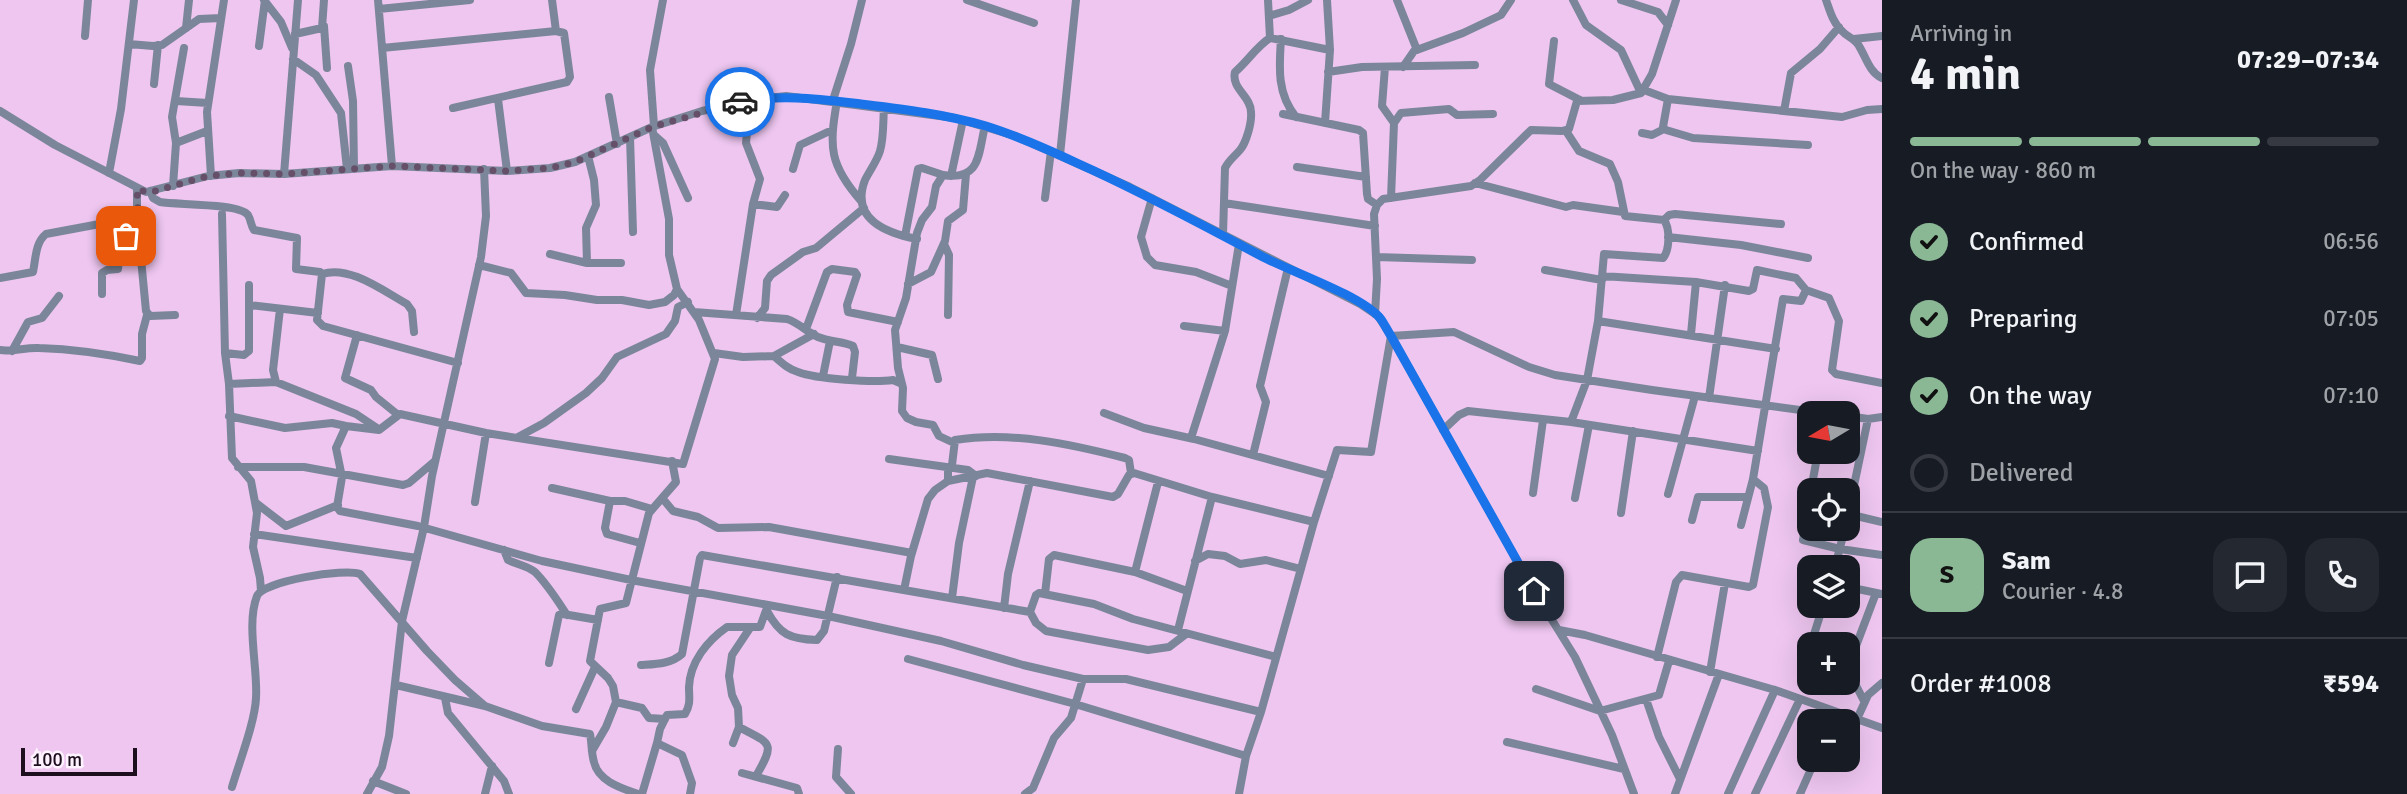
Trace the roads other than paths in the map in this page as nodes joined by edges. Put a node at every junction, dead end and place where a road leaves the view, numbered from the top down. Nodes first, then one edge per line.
1 (88, 0) edge
2 (134, 0) edge
3 (190, 0) edge
4 (224, 0) edge
5 (264, 0) edge
6 (298, 0) edge
7 (324, 0) edge
8 (470, 0) edge
9 (552, 0) edge
10 (663, 0) edge
11 (862, 0) edge
12 (967, 0) edge
13 (1076, 0) edge
14 (1268, 0) edge
15 (1308, 0) edge
16 (1327, 0) edge
17 (1397, 0) edge
18 (1511, 0) edge
19 (1621, 0) edge
20 (1676, 0) edge
21 (1826, 0) edge
22 (1575, 2) edge
23 (378, 4) edge
24 (1269, 16) junction
25 (221, 18) junction
26 (1034, 23) dead end
27 (1668, 25) junction
28 (324, 26) junction
29 (1839, 27) junction
30 (186, 28) junction
31 (556, 31) junction
32 (295, 34) junction
33 (85, 36) dead end
34 (1882, 36) edge
35 (1270, 38) junction
36 (1281, 39) junction
37 (1854, 39) junction
38 (1554, 41) dead end
39 (129, 44) junction
40 (158, 46) junction
41 (259, 47) dead end
42 (184, 48) dead end
43 (382, 48) junction
44 (1330, 50) junction
45 (1416, 50) junction
46 (294, 55) junction
47 (1475, 65) dead end
48 (348, 66) dead end
49 (1385, 67) junction
50 (1403, 67) junction
51 (308, 68) junction
52 (327, 68) dead end
53 (1328, 72) junction
54 (292, 76) junction
55 (1882, 78) edge
56 (154, 85) dead end
57 (1643, 92) junction
58 (609, 97) dead end
59 (498, 99) junction
60 (1668, 99) junction
61 (750, 100) junction
62 (1580, 100) junction
63 (176, 101) junction
64 (835, 101) junction
65 (208, 103) junction
66 (884, 107) junction
67 (453, 108) dead end
68 (1882, 109) edge
69 (0, 111) edge
70 (1784, 111) junction
71 (1283, 114) dead end
72 (1493, 114) dead end
73 (1296, 117) junction
74 (962, 120) junction
75 (1325, 122) junction
76 (1394, 123) junction
77 (985, 126) junction
78 (1664, 128) junction
79 (654, 129) junction
80 (832, 130) junction
81 (207, 131) junction
82 (1566, 131) junction
83 (1642, 133) dead end
84 (630, 137) junction
85 (176, 143) junction
86 (617, 144) junction
87 (1808, 145) dead end
88 (1055, 153) junction
89 (588, 156) junction
90 (392, 166) junction
91 (1297, 167) dead end
92 (351, 169) junction
93 (484, 169) junction
94 (793, 169) dead end
95 (507, 171) junction
96 (109, 173) junction
97 (284, 174) junction
98 (966, 174) junction
99 (947, 175) junction
100 (211, 176) junction
101 (1366, 177) junction
102 (1475, 184) junction
103 (173, 186) junction
104 (137, 189) junction
105 (150, 191) junction
106 (785, 195) dead end
107 (688, 198) dead end
108 (1045, 198) dead end
109 (1152, 198) junction
110 (1391, 198) junction
111 (1224, 203) junction
112 (753, 204) junction
113 (863, 205) junction
114 (1377, 205) junction
115 (1623, 212) junction
116 (222, 214) dead end
117 (137, 218) junction
118 (1664, 220) junction
119 (1782, 224) dead end
120 (1375, 226) junction
121 (139, 232) junction
122 (633, 232) dead end
123 (1223, 235) junction
124 (905, 236) junction
125 (1668, 237) junction
126 (917, 239) junction
127 (944, 244) junction
128 (1239, 244) junction
129 (550, 254) dead end
130 (1376, 257) junction
131 (1808, 258) dead end
132 (1472, 260) dead end
133 (587, 263) junction
134 (621, 263) dead end
135 (479, 265) junction
136 (1288, 268) junction
137 (1545, 270) dead end
138 (322, 274) junction
139 (0, 278) edge
140 (1602, 278) junction
141 (1696, 282) junction
142 (908, 284) junction
143 (249, 285) dead end
144 (1726, 285) junction
145 (1232, 286) junction
146 (677, 289) junction
147 (1806, 290) junction
148 (103, 294) dead end
149 (59, 296) dead end
150 (664, 302) junction
151 (688, 302) junction
152 (249, 306) junction
153 (677, 307) junction
154 (280, 309) junction
155 (694, 312) junction
156 (317, 313) junction
157 (736, 314) junction
158 (1375, 314) junction
159 (147, 315) junction
160 (175, 315) dead end
161 (948, 315) dead end
162 (757, 318) junction
163 (1598, 321) junction
164 (898, 322) junction
165 (1184, 326) dead end
166 (1225, 331) junction
167 (414, 332) dead end
168 (810, 332) junction
169 (1691, 334) junction
170 (357, 335) junction
171 (1391, 336) junction
172 (1719, 340) junction
173 (830, 341) junction
174 (897, 347) junction
175 (1776, 349) junction
176 (0, 350) edge
177 (12, 351) junction
178 (225, 353) junction
179 (714, 353) junction
180 (774, 356) junction
181 (458, 363) junction
182 (823, 376) junction
183 (852, 378) junction
184 (938, 379) dead end
185 (1587, 380) junction
186 (276, 382) junction
187 (901, 383) junction
188 (1882, 383) edge
189 (229, 384) junction
190 (1695, 396) junction
191 (1709, 398) junction
192 (1766, 406) junction
193 (1797, 410) edge
194 (1104, 413) dead end
195 (397, 414) junction
196 (229, 416) junction
197 (1882, 417) edge
198 (1860, 418) edge
199 (1868, 419) junction
200 (1543, 420) junction
201 (1571, 422) junction
202 (444, 423) junction
203 (1589, 425) junction
204 (346, 426) junction
205 (379, 430) junction
206 (1444, 430) junction
207 (1633, 431) junction
208 (486, 433) junction
209 (518, 437) junction
210 (1191, 438) junction
211 (1683, 440) junction
212 (954, 443) junction
213 (1758, 450) junction
214 (1253, 455) junction
215 (889, 459) dead end
216 (435, 461) junction
217 (671, 461) junction
218 (238, 467) junction
219 (948, 469) junction
220 (1131, 473) junction
221 (341, 474) junction
222 (975, 476) junction
223 (1329, 476) junction
224 (1753, 479) junction
225 (948, 481) junction
226 (1030, 481) junction
227 (1158, 482) junction
228 (552, 488) dead end
229 (1533, 493) dead end
230 (1668, 494) dead end
231 (1212, 497) junction
232 (1748, 497) junction
233 (1575, 498) dead end
234 (663, 499) junction
235 (610, 501) junction
236 (475, 502) dead end
237 (256, 503) junction
238 (338, 505) junction
239 (652, 509) junction
240 (1622, 513) dead end
241 (1692, 520) dead end
242 (1314, 522) junction
243 (1882, 522) edge
244 (1741, 525) dead end
245 (424, 527) junction
246 (254, 534) junction
247 (1806, 541) edge
248 (1842, 541) edge
249 (640, 542) junction
250 (504, 550) junction
251 (1840, 550) junction
252 (912, 553) junction
253 (1839, 555) edge
254 (1882, 555) edge
255 (417, 558) junction
256 (1195, 561) junction
257 (1301, 569) junction
258 (1135, 572) junction
259 (837, 577) junction
260 (631, 580) junction
261 (1725, 583) junction
262 (904, 590) junction
263 (1860, 590) edge
264 (261, 591) junction
265 (1187, 591) junction
266 (695, 592) junction
267 (1045, 594) junction
268 (1879, 594) edge
269 (952, 598) junction
270 (767, 608) junction
271 (1004, 608) junction
272 (1030, 612) junction
273 (567, 615) junction
274 (828, 616) junction
275 (598, 620) junction
276 (402, 621) junction
277 (750, 628) junction
278 (1559, 630) junction
279 (1182, 632) junction
280 (1276, 657) junction
281 (1657, 657) junction
282 (908, 659) dead end
283 (1669, 661) junction
284 (549, 663) dead end
285 (642, 665) dead end
286 (595, 667) junction
287 (1715, 673) junction
288 (1083, 679) junction
289 (1882, 683) edge
290 (396, 685) junction
291 (1536, 689) dead end
292 (1775, 690) junction
293 (444, 698) junction
294 (1647, 699) junction
295 (1800, 699) junction
296 (1864, 701) junction
297 (616, 702) junction
298 (1075, 704) junction
299 (485, 706) junction
300 (576, 709) dead end
301 (1830, 709) edge
302 (1601, 711) junction
303 (1860, 711) edge
304 (1261, 712) junction
305 (665, 719) junction
306 (1860, 720) edge
307 (739, 727) junction
308 (1882, 728) edge
309 (1507, 742) dead end
310 (657, 743) junction
311 (733, 743) dead end
312 (838, 749) dead end
313 (592, 751) junction
314 (1246, 756) junction
315 (492, 766) junction
316 (1624, 769) junction
317 (1810, 772) edge
318 (742, 773) dead end
319 (755, 776) junction
320 (1681, 779) junction
321 (373, 781) junction
322 (232, 787) dead end
323 (367, 794) edge
324 (406, 794) edge
325 (485, 794) edge
326 (509, 794) edge
327 (640, 794) edge
328 (690, 794) edge
329 (799, 794) edge
330 (851, 794) edge
331 (1026, 794) edge
332 (1239, 794) edge
333 (1634, 794) edge
334 (1675, 794) edge
335 (1728, 794) edge
336 (1755, 794) edge
337 (1800, 794) edge

1 - 33 street
2 - 39 street
3 - 30 street
4 - 25 street
5 - 41 street
5 - 46 street
6 - 32 street
7 - 28 street
8 - 23 street
9 - 31 street
10 - 79 street
11 - 64 street
12 - 26 street
13 - 88 street
14 - 24 street
15 - 24 street
16 - 44 street
17 - 45 street
18 - 45 street
19 - 27 street
20 - 27 street
21 - 29 street
22 - 57 street
23 - 43 street
24 - 35 street
25 - 30 street
25 - 65 street
27 - 57 street
28 - 32 street
28 - 52 street
29 - 37 street
29 - 70 street
30 - 40 street
31 - 43 street
31 - 59 street
32 - 46 street
34 - 37 street
35 - 36 street
35 - 111 street
36 - 44 street
36 - 73 street
37 - 55 street
38 - 62 street
39 - 40 street
39 - 96 street
40 - 56 street
42 - 63 street
43 - 90 street
44 - 53 street
45 - 50 street
46 - 51 street
46 - 54 street
47 - 50 street
48 - 92 street
49 - 50 street
49 - 53 street
49 - 76 street
51 - 54 street
51 - 92 street
53 - 75 street
54 - 97 street
57 - 60 street
57 - 62 street
58 - 86 street
59 - 67 street
59 - 95 street
60 - 70 street
60 - 78 street
61 - 64 street
61 - 79 street
61 - 112 street
62 - 82 street
63 - 65 street
63 - 85 street
64 - 66 street
64 - 80 street
65 - 81 street
66 - 74 street
66 - 113 street
68 - 70 street
69 - 96 street
71 - 73 street
72 - 76 street
73 - 75 street
74 - 77 street
74 - 99 street
75 - 101 street
76 - 110 street
77 - 88 street
77 - 98 street
78 - 83 street
78 - 87 street
79 - 84 street
79 - 107 street
79 - 146 street
80 - 94 street
80 - 113 street
81 - 85 street
81 - 100 street
82 - 102 street
82 - 115 street
84 - 86 street
84 - 122 street
85 - 103 street
86 - 89 street
88 - 108 street
88 - 109 street
89 - 95 street
89 - 133 street
90 - 92 street
90 - 93 street
91 - 101 street
92 - 97 street
93 - 95 street
93 - 135 street
96 - 104 street
97 - 100 street
98 - 99 street
98 - 127 street
99 - 124 street
99 - 126 street
100 - 103 street
101 - 114 street
102 - 110 street
102 - 115 street
103 - 105 street
104 - 105 street
104 - 117 street
105 - 138 street
106 - 112 street
109 - 123 street
109 - 145 street
110 - 114 street
111 - 120 street
111 - 123 street
112 - 157 street
113 - 124 street
113 - 162 street
114 - 120 street
115 - 118 street
116 - 178 street
117 - 121 street
117 - 139 street
118 - 119 street
118 - 125 street
120 - 130 street
121 - 148 street
121 - 159 street
123 - 128 street
124 - 126 street
125 - 131 street
125 - 140 street
126 - 142 street
127 - 142 street
127 - 161 street
128 - 136 street
128 - 145 street
129 - 133 street
130 - 132 street
130 - 158 street
133 - 134 street
135 - 150 street
135 - 181 street
136 - 158 street
136 - 214 street
137 - 140 street
138 - 156 street
138 - 167 street
140 - 141 street
140 - 163 street
141 - 144 street
141 - 169 street
142 - 164 street
143 - 152 street
144 - 147 street
144 - 172 street
145 - 166 street
146 - 150 street
146 - 151 street
147 - 175 street
147 - 188 street
149 - 177 street
150 - 153 street
151 - 153 street
151 - 155 street
152 - 154 street
152 - 178 street
153 - 209 street
154 - 156 street
154 - 186 street
155 - 157 street
155 - 179 street
156 - 170 street
157 - 162 street
158 - 171 street
159 - 160 street
159 - 177 street
162 - 168 street
163 - 169 street
163 - 185 street
164 - 168 street
164 - 174 street
165 - 166 street
166 - 210 street
168 - 173 street
168 - 180 street
169 - 172 street
170 - 181 street
170 - 195 street
171 - 185 street
171 - 206 street
171 - 223 street
172 - 175 street
172 - 191 street
173 - 182 street
173 - 183 street
174 - 184 street
174 - 187 street
175 - 192 street
176 - 177 street
178 - 189 street
179 - 180 street
179 - 217 street
180 - 182 street
181 - 202 street
182 - 183 street
183 - 187 street
185 - 190 street
185 - 201 street
186 - 189 street
186 - 205 street
187 - 212 street
189 - 196 street
190 - 191 street
190 - 211 street
191 - 192 street
192 - 193 street
192 - 213 street
194 - 210 street
195 - 202 street
195 - 205 street
196 - 204 street
196 - 218 street
197 - 199 street
198 - 199 street
199 - 243 street
200 - 201 street
200 - 206 street
200 - 229 street
201 - 203 street
202 - 208 street
202 - 216 street
203 - 207 street
203 - 233 street
204 - 205 street
204 - 221 street
206 - 278 street
207 - 211 street
207 - 240 street
208 - 209 street
208 - 236 street
209 - 217 street
210 - 214 street
211 - 213 street
211 - 230 street
212 - 219 street
212 - 220 street
213 - 224 street
214 - 223 street
215 - 219 street
216 - 221 street
216 - 245 street
217 - 234 street
218 - 221 street
218 - 237 street
219 - 222 street
219 - 225 street
220 - 226 street
220 - 227 street
221 - 238 street
222 - 225 street
222 - 226 street
222 - 269 street
223 - 242 street
224 - 232 street
224 - 261 street
225 - 252 street
226 - 271 street
227 - 231 street
227 - 258 street
228 - 235 street
231 - 242 street
231 - 256 street
232 - 241 street
232 - 244 street
234 - 239 street
234 - 252 street
235 - 239 street
235 - 249 street
237 - 238 street
237 - 246 street
238 - 245 street
239 - 249 street
242 - 257 street
245 - 250 street
245 - 255 street
246 - 255 street
246 - 264 street
247 - 251 street
248 - 251 street
249 - 260 street
250 - 260 street
250 - 273 street
251 - 253 street
251 - 254 street
252 - 262 street
255 - 276 street
256 - 257 street
256 - 265 street
257 - 280 street
258 - 265 street
258 - 267 street
259 - 262 street
259 - 266 street
259 - 274 street
260 - 266 street
260 - 275 street
261 - 281 street
261 - 287 street
262 - 269 street
263 - 268 street
264 - 276 street
264 - 322 street
265 - 279 street
266 - 270 street
266 - 285 street
267 - 272 street
267 - 279 street
268 - 296 street
269 - 271 street
270 - 274 street
270 - 274 street
270 - 277 street
271 - 272 street
272 - 279 street
273 - 275 street
273 - 284 street
274 - 288 street
275 - 286 street
276 - 290 street
276 - 299 street
277 - 305 street
277 - 307 street
278 - 281 street
278 - 302 street
279 - 280 street
280 - 304 street
281 - 283 street
282 - 298 street
283 - 287 street
283 - 294 street
286 - 297 street
286 - 300 street
287 - 292 street
287 - 320 street
288 - 298 street
288 - 304 street
289 - 296 street
290 - 293 street
290 - 321 street
291 - 302 street
292 - 295 street
292 - 335 street
293 - 299 street
293 - 315 street
294 - 302 street
294 - 320 street
295 - 301 street
295 - 336 street
296 - 303 street
297 - 305 street
297 - 313 street
298 - 314 street
298 - 331 street
299 - 313 street
302 - 316 street
304 - 314 street
305 - 310 street
306 - 308 street
307 - 311 street
307 - 319 street
309 - 316 street
310 - 327 street
310 - 328 street
312 - 330 street
313 - 327 street
314 - 332 street
315 - 325 street
315 - 326 street
316 - 333 street
317 - 337 street
318 - 319 street
319 - 329 street
320 - 334 street
321 - 323 street
321 - 324 street

